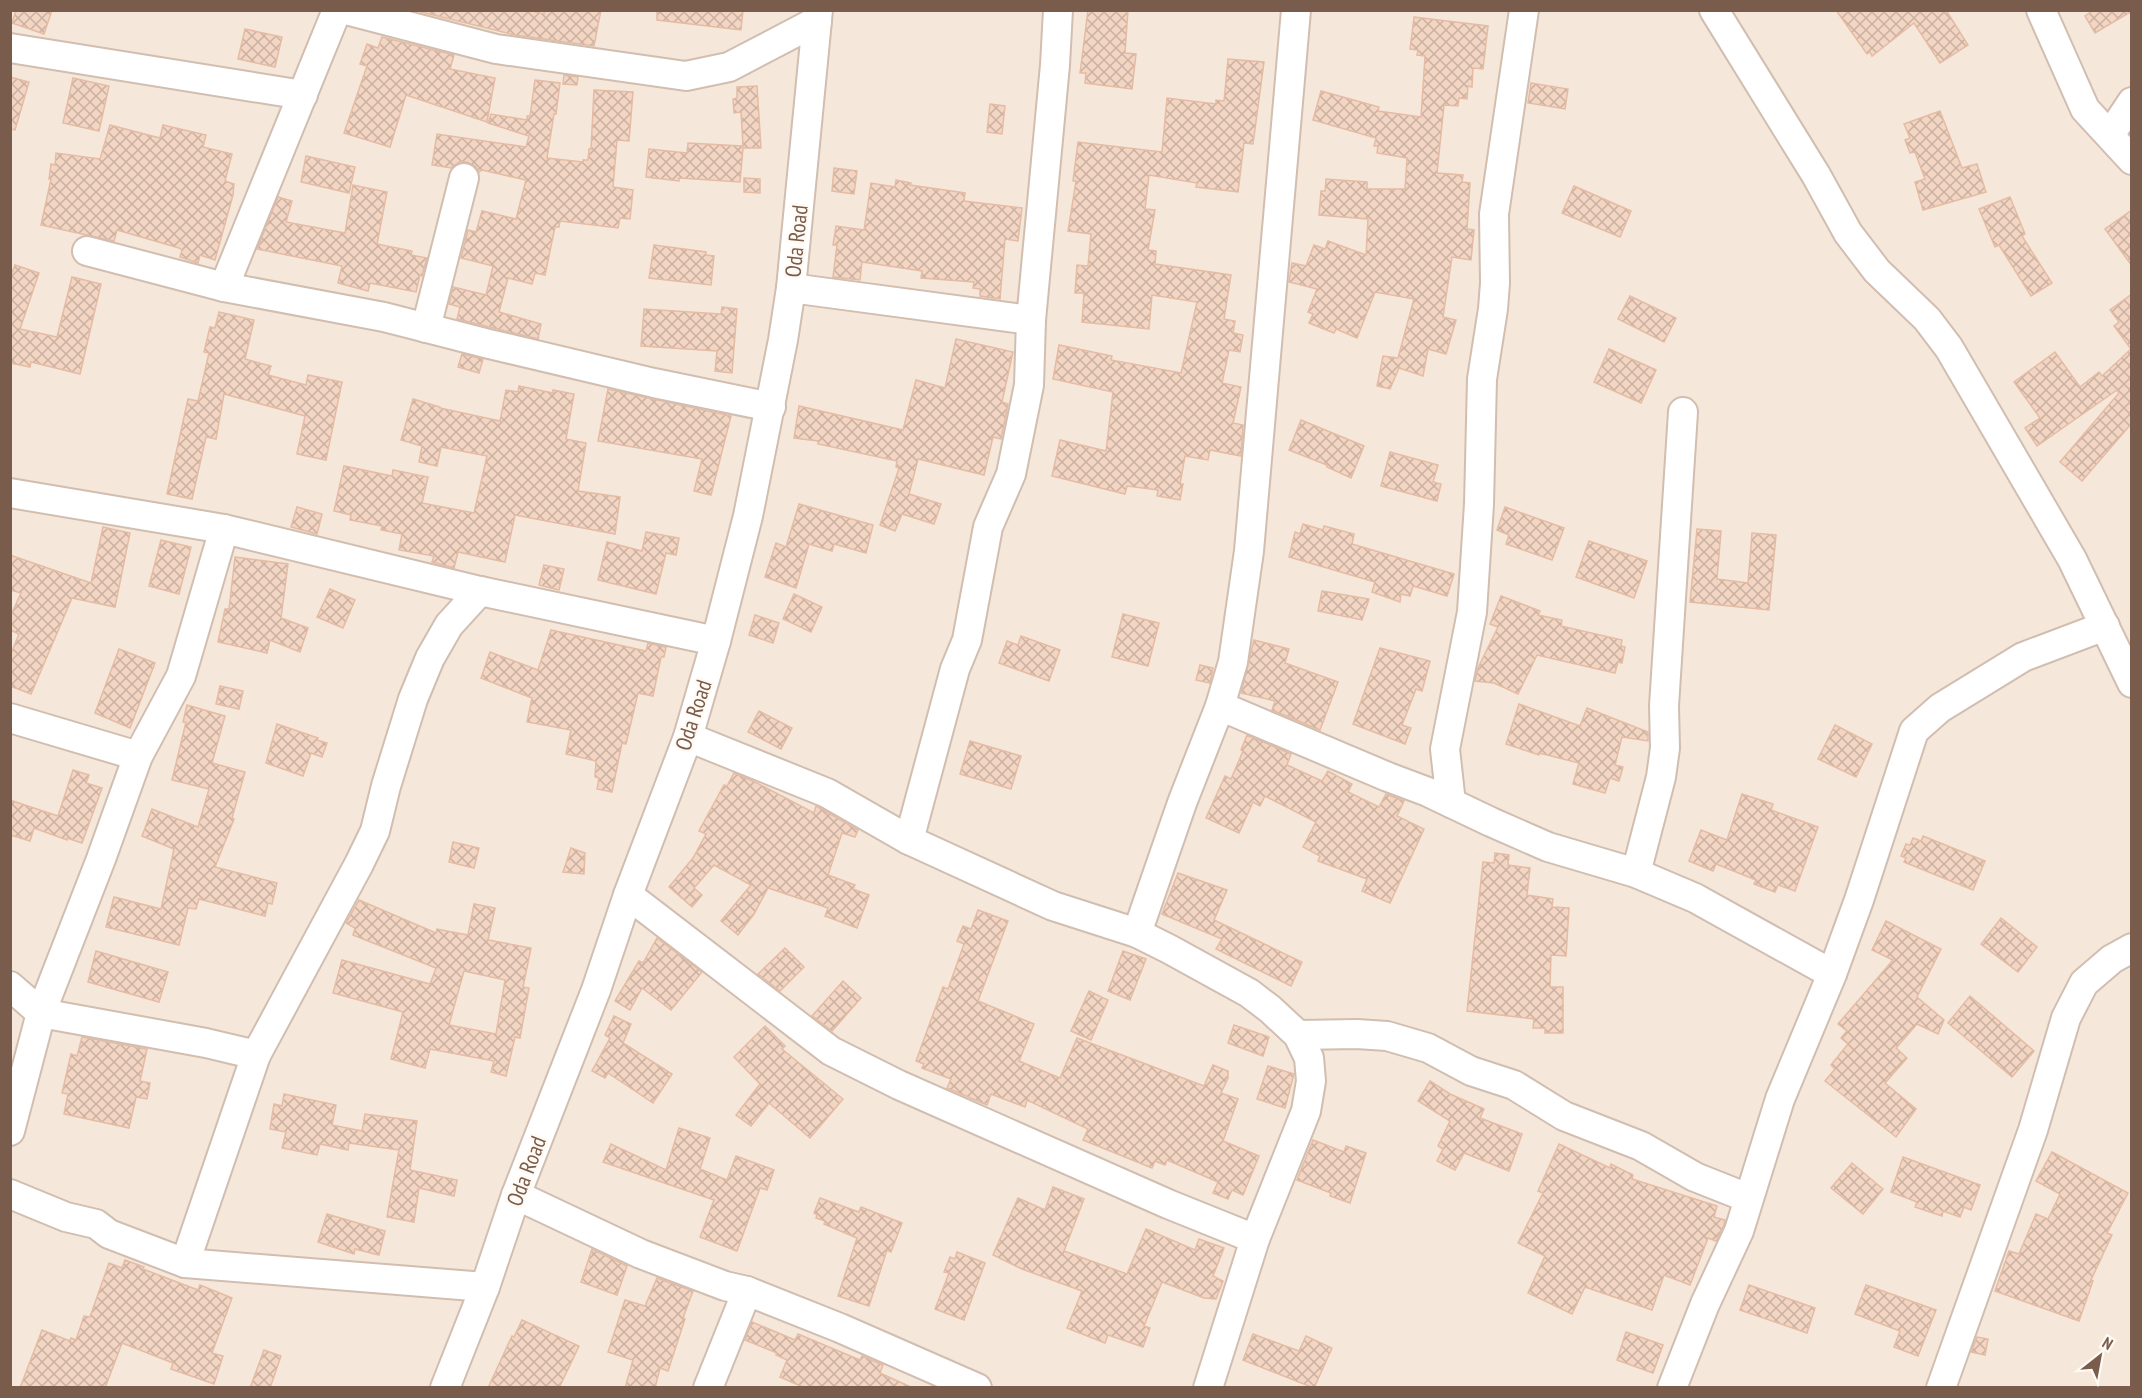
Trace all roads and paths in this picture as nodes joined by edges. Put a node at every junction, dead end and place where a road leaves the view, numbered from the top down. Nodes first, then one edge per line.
1 (337, 10) edge
2 (346, 10) edge
3 (1058, 10) edge
4 (1296, 10) edge
5 (1524, 10) edge
6 (1714, 10) edge
7 (2041, 10) edge
8 (818, 16) edge
9 (10, 48) edge
10 (303, 94) junction
11 (2132, 102) edge
12 (2110, 135) junction
13 (2132, 160) edge
14 (465, 178) dead end
15 (87, 251) dead end
16 (224, 287) junction
17 (791, 288) junction
18 (1031, 320) junction
19 (426, 328) junction
20 (771, 406) junction
21 (1683, 412) dead end
22 (10, 493) edge
23 (224, 528) junction
24 (480, 591) junction
25 (2105, 626) junction
26 (716, 641) junction
27 (2132, 683) edge
28 (1220, 706) junction
29 (10, 718) edge
30 (687, 737) junction
31 (1445, 749) junction
32 (138, 756) junction
33 (1412, 786) junction
34 (1451, 803) junction
35 (909, 840) junction
36 (1636, 873) junction
37 (628, 895) junction
38 (1137, 933) junction
39 (2132, 948) edge
40 (1832, 974) junction
41 (10, 986) edge
42 (41, 1013) junction
43 (1298, 1035) junction
44 (256, 1055) junction
45 (10, 1131) edge
46 (10, 1194) edge
47 (516, 1195) junction
48 (1748, 1198) junction
49 (1255, 1239) junction
50 (185, 1263) junction
51 (485, 1287) junction
52 (747, 1291) junction
53 (965, 1385) edge
54 (445, 1388) edge
55 (708, 1388) edge
56 (1208, 1388) edge
57 (1672, 1388) edge
58 (1941, 1388) edge

1 - 10 street
2 - 8 street
3 - 18 street
4 - 28 street
5 - 31 street
6 - 25 street
7 - 12 street
8 - 17 street, Oda Road
9 - 10 street
10 - 16 street
11 - 12 street
12 - 13 street
14 - 19 street
15 - 16 street
16 - 19 street
17 - 18 street
17 - 20 street, Oda Road
18 - 35 street
19 - 20 street
20 - 26 street, Oda Road
21 - 36 street
22 - 23 street
23 - 24 street
23 - 32 street
24 - 26 street
24 - 44 street
25 - 27 street
25 - 40 street
26 - 30 street, Oda Road
28 - 33 street
28 - 38 street
29 - 32 street
30 - 35 street
30 - 37 street, Oda Road
31 - 33 street
31 - 34 street
32 - 42 street
33 - 34 street
34 - 36 street
35 - 38 street
36 - 40 street
37 - 47 street, Oda Road
37 - 49 street
38 - 43 street
39 - 58 street
40 - 48 street
41 - 42 street
42 - 44 street
42 - 45 street
43 - 48 street
43 - 49 street
44 - 50 street
46 - 50 street
47 - 51 street, Oda Road
47 - 52 street
48 - 57 street
49 - 56 street
50 - 51 street
51 - 54 street, Oda Road
52 - 53 street
52 - 55 street

